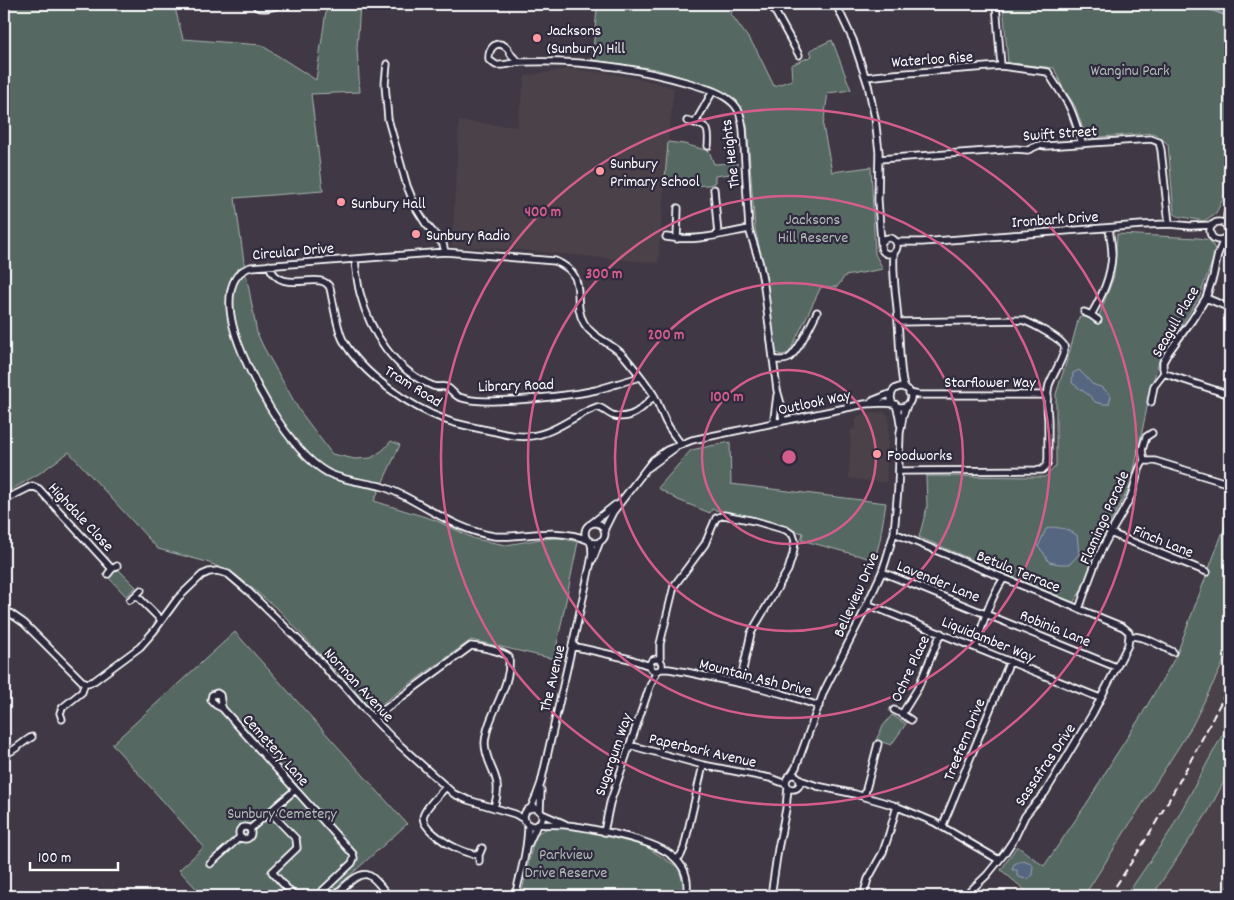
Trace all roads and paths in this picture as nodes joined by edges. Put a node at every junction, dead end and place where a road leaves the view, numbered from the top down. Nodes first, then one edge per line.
1 (256, 4) edge
2 (283, 4) edge
3 (771, 4) edge
4 (996, 4) edge
5 (837, 5) edge
6 (799, 54) dead end
7 (520, 62) junction
8 (387, 64) dead end
9 (1000, 66) junction
10 (866, 78) junction
11 (713, 91) junction
12 (687, 120) dead end
13 (696, 123) junction
14 (1082, 144) junction
15 (708, 146) dead end
16 (879, 159) junction
17 (714, 189) dead end
18 (1230, 205) edge
19 (678, 208) dead end
20 (879, 222) junction
21 (1216, 223) junction
22 (1169, 224) junction
23 (1190, 226) junction
24 (1109, 228) junction
25 (750, 229) junction
26 (1229, 229) edge
27 (718, 235) junction
28 (1213, 236) junction
29 (666, 237) dead end
30 (891, 238) junction
31 (1227, 238) edge
32 (677, 239) junction
33 (897, 242) junction
34 (922, 242) junction
35 (881, 243) junction
36 (895, 251) junction
37 (445, 252) junction
38 (884, 252) junction
39 (1218, 254) junction
40 (355, 259) junction
41 (269, 265) junction
42 (894, 274) junction
43 (1206, 298) junction
44 (1230, 308) edge
45 (817, 312) dead end
46 (1084, 312) dead end
47 (1091, 315) junction
48 (1098, 320) dead end
49 (898, 322) junction
50 (773, 360) junction
51 (900, 366) junction
52 (1164, 373) junction
53 (640, 377) junction
54 (904, 388) junction
55 (777, 390) junction
56 (893, 391) junction
57 (1048, 395) junction
58 (1230, 395) edge
59 (654, 396) junction
60 (909, 399) junction
61 (1151, 402) dead end
62 (865, 404) junction
63 (895, 405) junction
64 (783, 421) junction
65 (774, 423) junction
66 (1152, 433) dead end
67 (900, 434) junction
68 (681, 444) junction
69 (1142, 463) junction
70 (899, 471) junction
71 (1230, 484) edge
72 (626, 495) junction
73 (4, 500) edge
74 (591, 524) junction
75 (604, 530) junction
76 (894, 533) junction
77 (1110, 533) junction
78 (589, 540) junction
79 (600, 541) junction
80 (112, 570) dead end
81 (882, 572) junction
82 (1208, 572) dead end
83 (1004, 578) junction
84 (587, 580) junction
85 (141, 590) dead end
86 (136, 595) junction
87 (130, 600) dead end
88 (867, 604) junction
89 (4, 609) edge
90 (1079, 609) junction
91 (986, 614) junction
92 (162, 620) junction
93 (941, 633) junction
94 (1129, 636) junction
95 (572, 646) junction
96 (976, 648) junction
97 (1173, 652) dead end
98 (1010, 661) junction
99 (656, 665) junction
100 (1116, 667) junction
101 (85, 682) junction
102 (740, 683) junction
103 (1100, 698) junction
104 (818, 706) junction
105 (222, 708) dead end
106 (894, 710) dead end
107 (902, 714) junction
108 (373, 718) junction
109 (62, 720) dead end
110 (911, 720) dead end
111 (32, 737) dead end
112 (878, 744) dead end
113 (629, 745) junction
114 (4, 754) edge
115 (800, 756) junction
116 (703, 765) junction
117 (800, 778) junction
118 (788, 781) junction
119 (541, 783) junction
120 (817, 786) junction
121 (446, 787) junction
122 (797, 788) junction
123 (295, 790) junction
124 (864, 797) junction
125 (897, 806) junction
126 (496, 808) junction
127 (529, 809) junction
128 (786, 809) junction
129 (270, 812) junction
130 (541, 812) junction
131 (526, 822) junction
132 (538, 825) junction
133 (567, 825) junction
134 (942, 827) junction
135 (604, 832) junction
136 (482, 848) dead end
137 (526, 852) junction
138 (676, 859) junction
139 (999, 860) junction
140 (210, 864) dead end
141 (1230, 891) edge
142 (294, 896) edge
143 (317, 896) edge
144 (334, 896) edge
145 (389, 896) edge
146 (515, 896) edge
147 (686, 896) edge
148 (771, 896) edge
149 (863, 896) edge
150 (965, 896) edge
151 (1228, 896) edge

1 - 2 street
3 - 6 street
4 - 9 street
5 - 10 street
7 - 7 street, The Heights
7 - 11 street, The Heights
8 - 37 street
9 - 10 street, Waterloo Rise
9 - 14 street, Waterloo Rise
10 - 16 street
11 - 13 street
11 - 25 street, The Heights
12 - 13 street
13 - 15 street
14 - 16 street, Swift Street
14 - 22 street, Swift Street
16 - 20 street
17 - 27 street
18 - 21 street
18 - 26 street
19 - 32 street
20 - 30 street
20 - 35 street
21 - 23 street, Ironbark Drive
21 - 26 street
21 - 28 street
22 - 23 street, Ironbark Drive
22 - 24 street, Ironbark Drive
23 - 28 street, Ironbark Drive
24 - 34 street, Ironbark Drive
24 - 47 street
25 - 27 street
25 - 50 street, The Heights
26 - 31 street
27 - 32 street
28 - 31 street
28 - 39 street, Seagull Place
29 - 32 street
30 - 33 street
30 - 35 street
31 - 39 street, Seagull Place
33 - 34 street, Ironbark Drive
33 - 36 street
34 - 36 street, Ironbark Drive
35 - 38 street
36 - 38 street
36 - 42 street
37 - 40 street, Circular Drive
37 - 53 street, Circular Drive
38 - 42 street
39 - 43 street, Seagull Place
40 - 41 street, Circular Drive
40 - 53 street, Library Road
41 - 59 street, Tram Road
41 - 78 street, Circular Drive
42 - 49 street
43 - 44 street
43 - 52 street, Seagull Place
45 - 50 street
46 - 47 street
47 - 48 street
49 - 51 street
49 - 57 street
50 - 55 street, The Heights
51 - 54 street
51 - 56 street
52 - 58 street
52 - 61 street, Seagull Place
53 - 59 street, Circular Drive
54 - 56 street
54 - 60 street
55 - 64 street, The Heights
55 - 65 street, The Heights
56 - 62 street, Outlook Way
56 - 63 street
57 - 60 street, Starflower Way
57 - 70 street
59 - 68 street, Circular Drive
60 - 63 street
60 - 67 street, Belleview Drive
62 - 63 street, Outlook Way
62 - 64 street, Outlook Way
63 - 67 street, Belleview Drive
64 - 65 street, Outlook Way
65 - 68 street, Outlook Way
66 - 69 street, Flamingo Parade
67 - 70 street, Belleview Drive
68 - 72 street, Outlook Way
69 - 71 street
69 - 77 street, Flamingo Parade
70 - 76 street, Belleview Drive
72 - 74 street, Outlook Way
72 - 75 street, Outlook Way
73 - 80 street, Highdale Close
74 - 75 street
74 - 78 street
75 - 79 street
76 - 81 street, Belleview Drive
76 - 83 street, Betula Terrace
77 - 82 street, Finch Lane
77 - 90 street, Flamingo Parade
78 - 79 street
78 - 84 street, The Avenue
79 - 84 street, The Avenue
81 - 88 street, Belleview Drive
81 - 91 street, Lavender Lane
83 - 90 street, Betula Terrace
83 - 91 street
84 - 95 street, The Avenue
85 - 86 street
86 - 87 street
86 - 92 street
88 - 93 street, Liquidamber Way
88 - 104 street, Belleview Drive
89 - 101 street
90 - 94 street, Betula Terrace
91 - 96 street
91 - 100 street, Robinia Lane
92 - 101 street
92 - 108 street, Norman Avenue
93 - 96 street, Liquidamber Way
93 - 107 street, Ochre Place
94 - 97 street
94 - 100 street, Sassafras Drive
95 - 99 street, Mountain Ash Drive
95 - 119 street, The Avenue
96 - 98 street, Liquidamber Way
98 - 103 street, Liquidamber Way
98 - 134 street, Treefern Drive
99 - 102 street, Mountain Ash Drive
99 - 102 street, Sugargum Way
99 - 113 street, Sugargum Way
100 - 103 street, Sassafras Drive
101 - 109 street
102 - 104 street, Mountain Ash Drive
103 - 139 street, Sassafras Drive
104 - 115 street, Belleview Drive
105 - 123 street, Cemetery Lane
106 - 107 street, Ochre Place
107 - 110 street, Ochre Place
108 - 121 street, Norman Avenue
108 - 126 street
111 - 114 street
112 - 124 street
113 - 116 street, Paperbark Avenue
113 - 135 street, Sugargum Way
115 - 117 street, Belleview Drive
115 - 118 street, Belleview Drive
116 - 118 street, Paperbark Avenue
116 - 138 street
117 - 118 street
117 - 120 street
117 - 122 street, Belleview Drive
118 - 122 street
118 - 128 street, Belleview Drive
119 - 127 street, The Avenue
119 - 130 street, The Avenue
120 - 122 street
120 - 124 street
121 - 126 street, Norman Avenue
121 - 136 street
122 - 128 street, Belleview Drive
123 - 129 street
123 - 143 street, Cemetery Lane
124 - 125 street
125 - 134 street
125 - 149 street
126 - 127 street, Norman Avenue
126 - 131 street, Norman Avenue
127 - 130 street
127 - 131 street
128 - 148 street, Belleview Drive
129 - 140 street
129 - 142 street
130 - 132 street
130 - 133 street
131 - 132 street
131 - 137 street
132 - 133 street
132 - 137 street
133 - 135 street
134 - 139 street
135 - 138 street
137 - 146 street
138 - 147 street
139 - 150 street, Sassafras Drive
141 - 151 street
144 - 145 street

